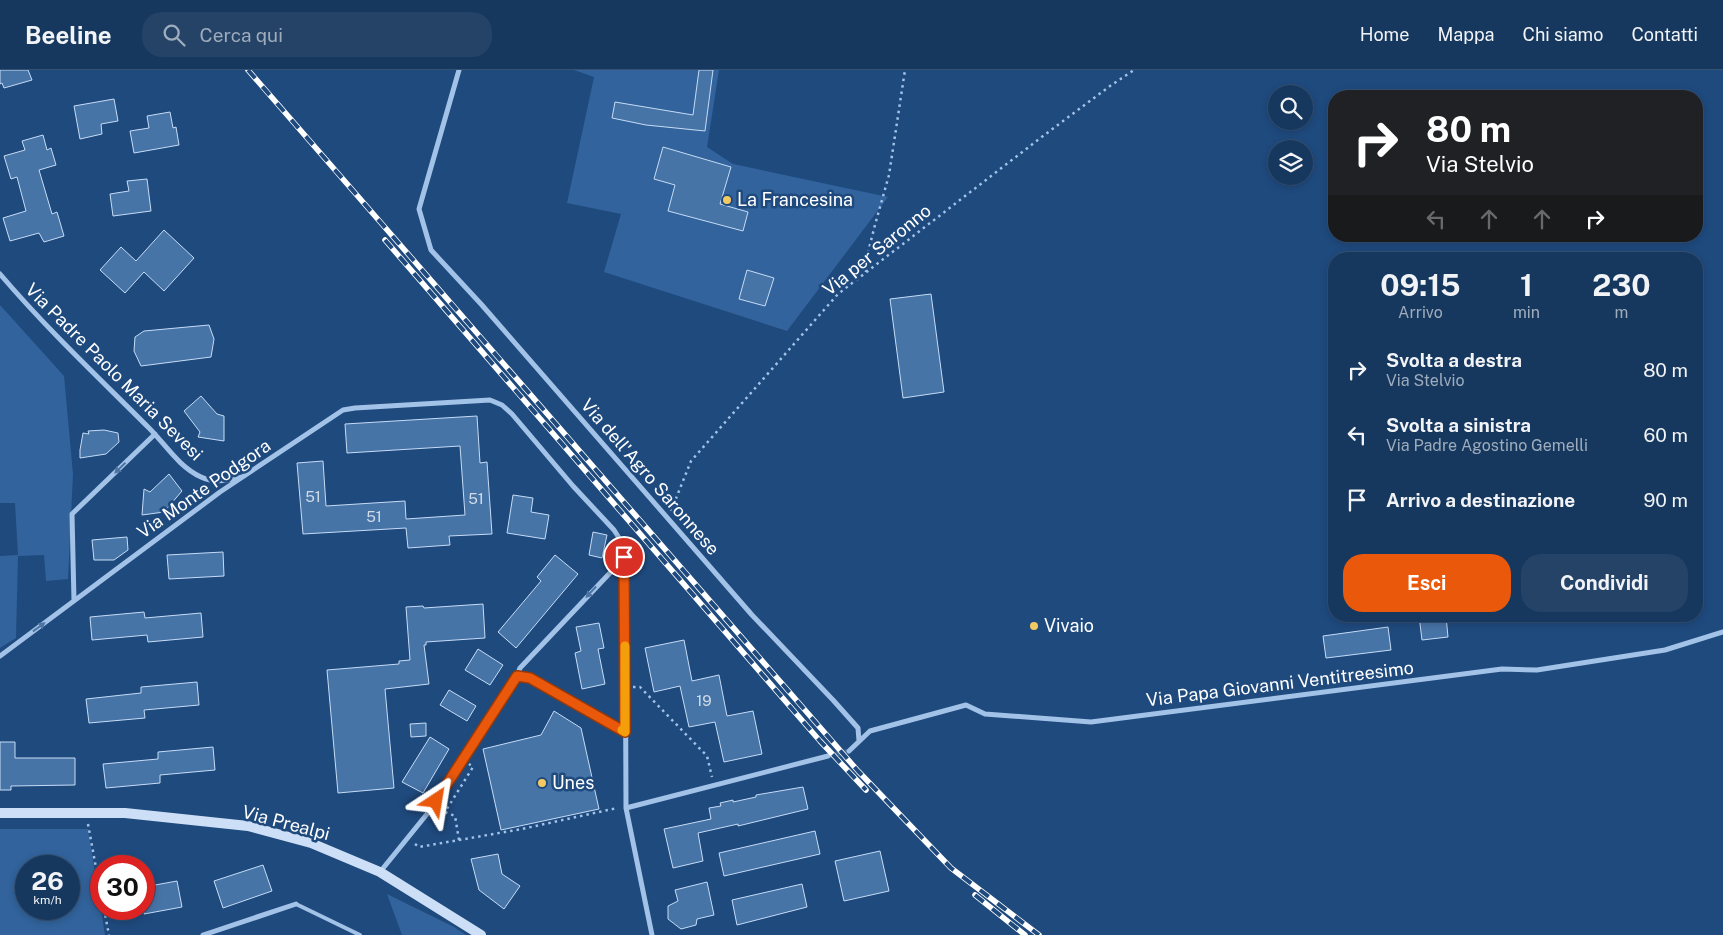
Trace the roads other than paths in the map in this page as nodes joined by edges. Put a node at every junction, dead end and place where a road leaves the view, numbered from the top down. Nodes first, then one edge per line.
1 (459, 70) edge
2 (0, 274) edge
3 (155, 434) junction
4 (245, 476) junction
5 (624, 557) junction
6 (74, 601) junction
7 (1723, 632) edge
8 (0, 656) edge
9 (517, 676) junction
10 (625, 732) junction
11 (859, 741) junction
12 (849, 751) tunnel mouth
13 (828, 756) tunnel mouth
14 (626, 807) junction
15 (0, 813) edge
16 (380, 872) junction
17 (296, 904) joint
18 (202, 935) edge
19 (360, 935) edge
20 (481, 935) edge
21 (652, 935) edge

1 - 11 street, Via dell'Agro Saronnese
2 - 3 street, Via Padre Paolo Maria Sevesi
3 - 4 street, Via Padre Paolo Maria Sevesi
3 -> 6 street
4 - 5 street, Via Monte Podgora
4 - 6 street, Via Monte Podgora
5 -> 9 street
5 - 10 street
8 -> 6 street, Via Monte Podgora
7 - 11 street, Via Papa Giovanni Ventitreesimo
9 - 10 street
9 - 16 street
10 - 14 street
11 - 12 street, Via Papa Giovanni Ventitreesimo
13 - 14 street
14 - 21 street
15 - 16 street, Via Prealpi
16 - 20 street, Via Prealpi
17 - 18 street
17 - 19 lane

